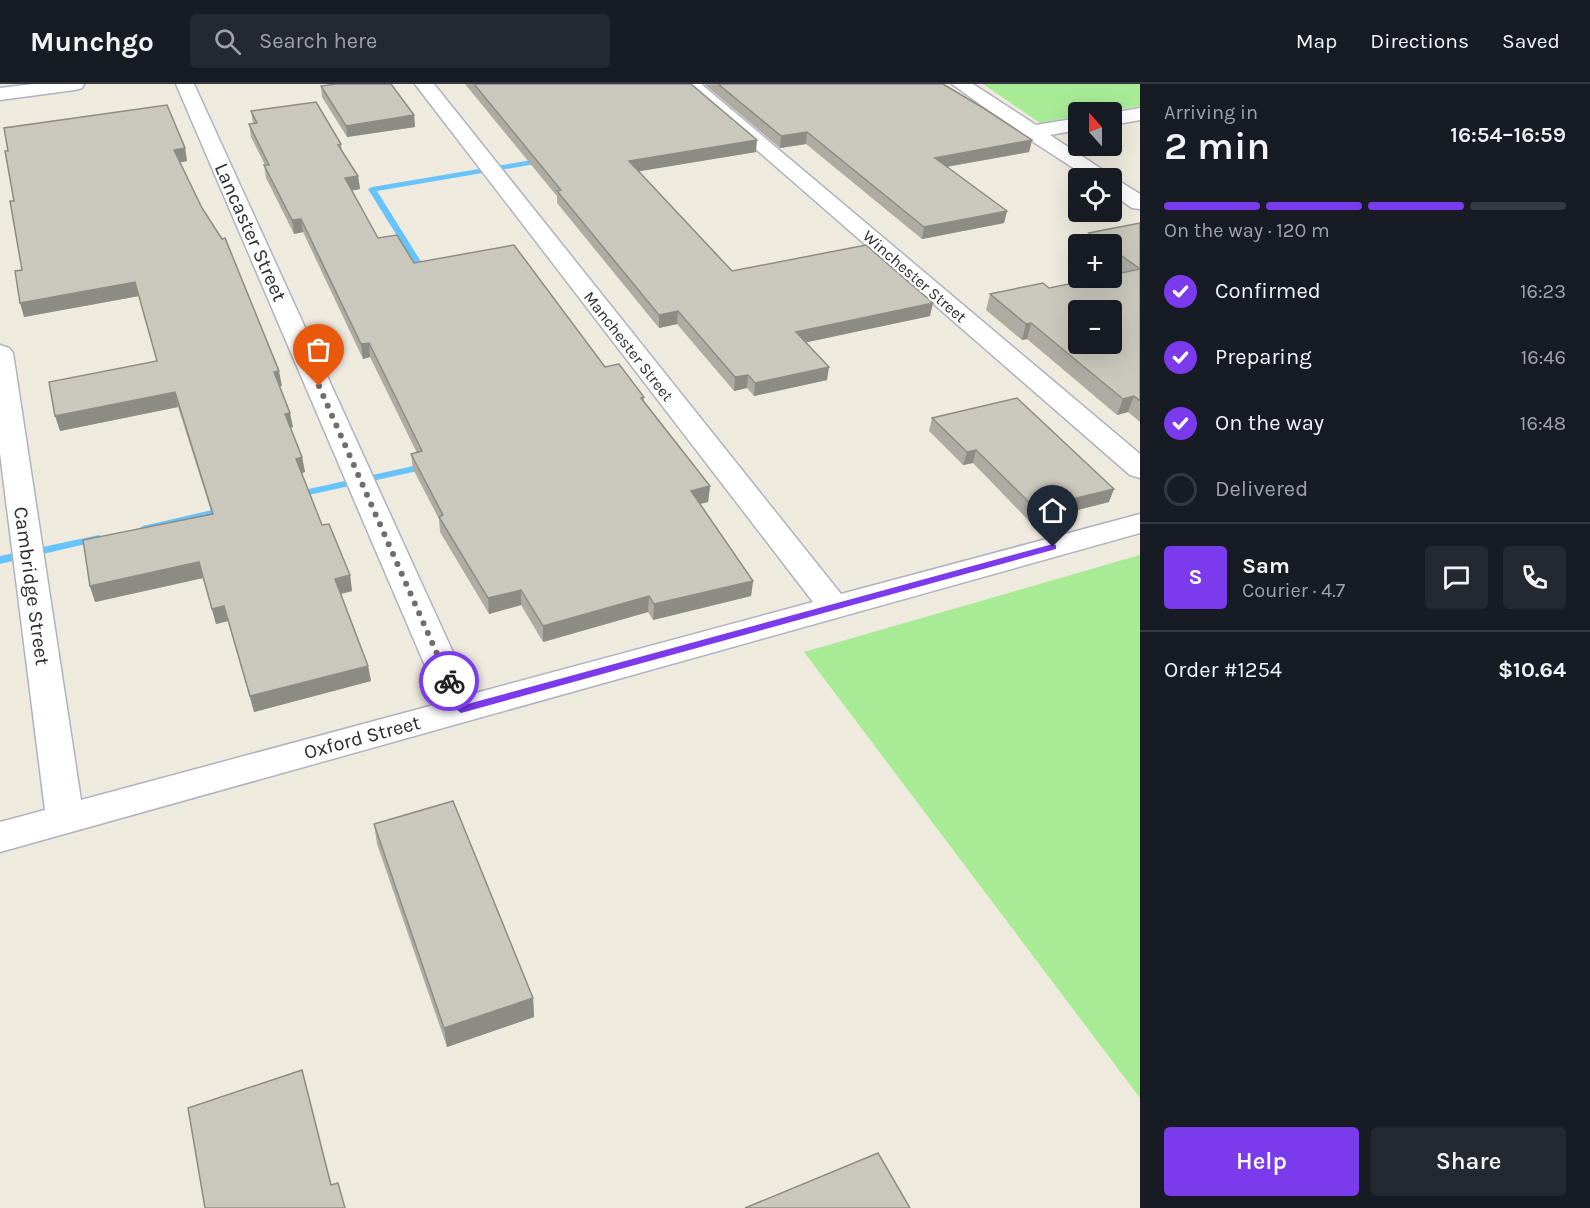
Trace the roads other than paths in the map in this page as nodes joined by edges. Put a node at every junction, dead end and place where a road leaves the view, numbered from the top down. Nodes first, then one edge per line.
1 (75, 84) edge
2 (185, 84) edge
3 (424, 84) edge
4 (690, 84) edge
5 (961, 84) edge
6 (0, 94) edge
7 (1140, 114) edge
8 (1122, 117) edge
9 (1068, 126) edge
10 (1030, 132) junction
11 (1086, 168) edge
12 (1122, 191) edge
13 (1140, 203) edge
14 (0, 353) edge
15 (1140, 469) edge
16 (1140, 523) edge
17 (834, 607) junction
18 (461, 709) junction
19 (65, 819) junction
20 (0, 837) edge

1 - 6 street
2 - 18 street, Lancaster Street
3 - 17 street, Manchester Street
4 - 15 street, Winchester Street
5 - 10 street
7 - 8 street
9 - 10 street
10 - 11 street
12 - 13 street
14 - 19 street, Cambridge Street
16 - 17 street, Oxford Street
17 - 18 street, Oxford Street
18 - 19 street, Oxford Street
19 - 20 street, Oxford Street

